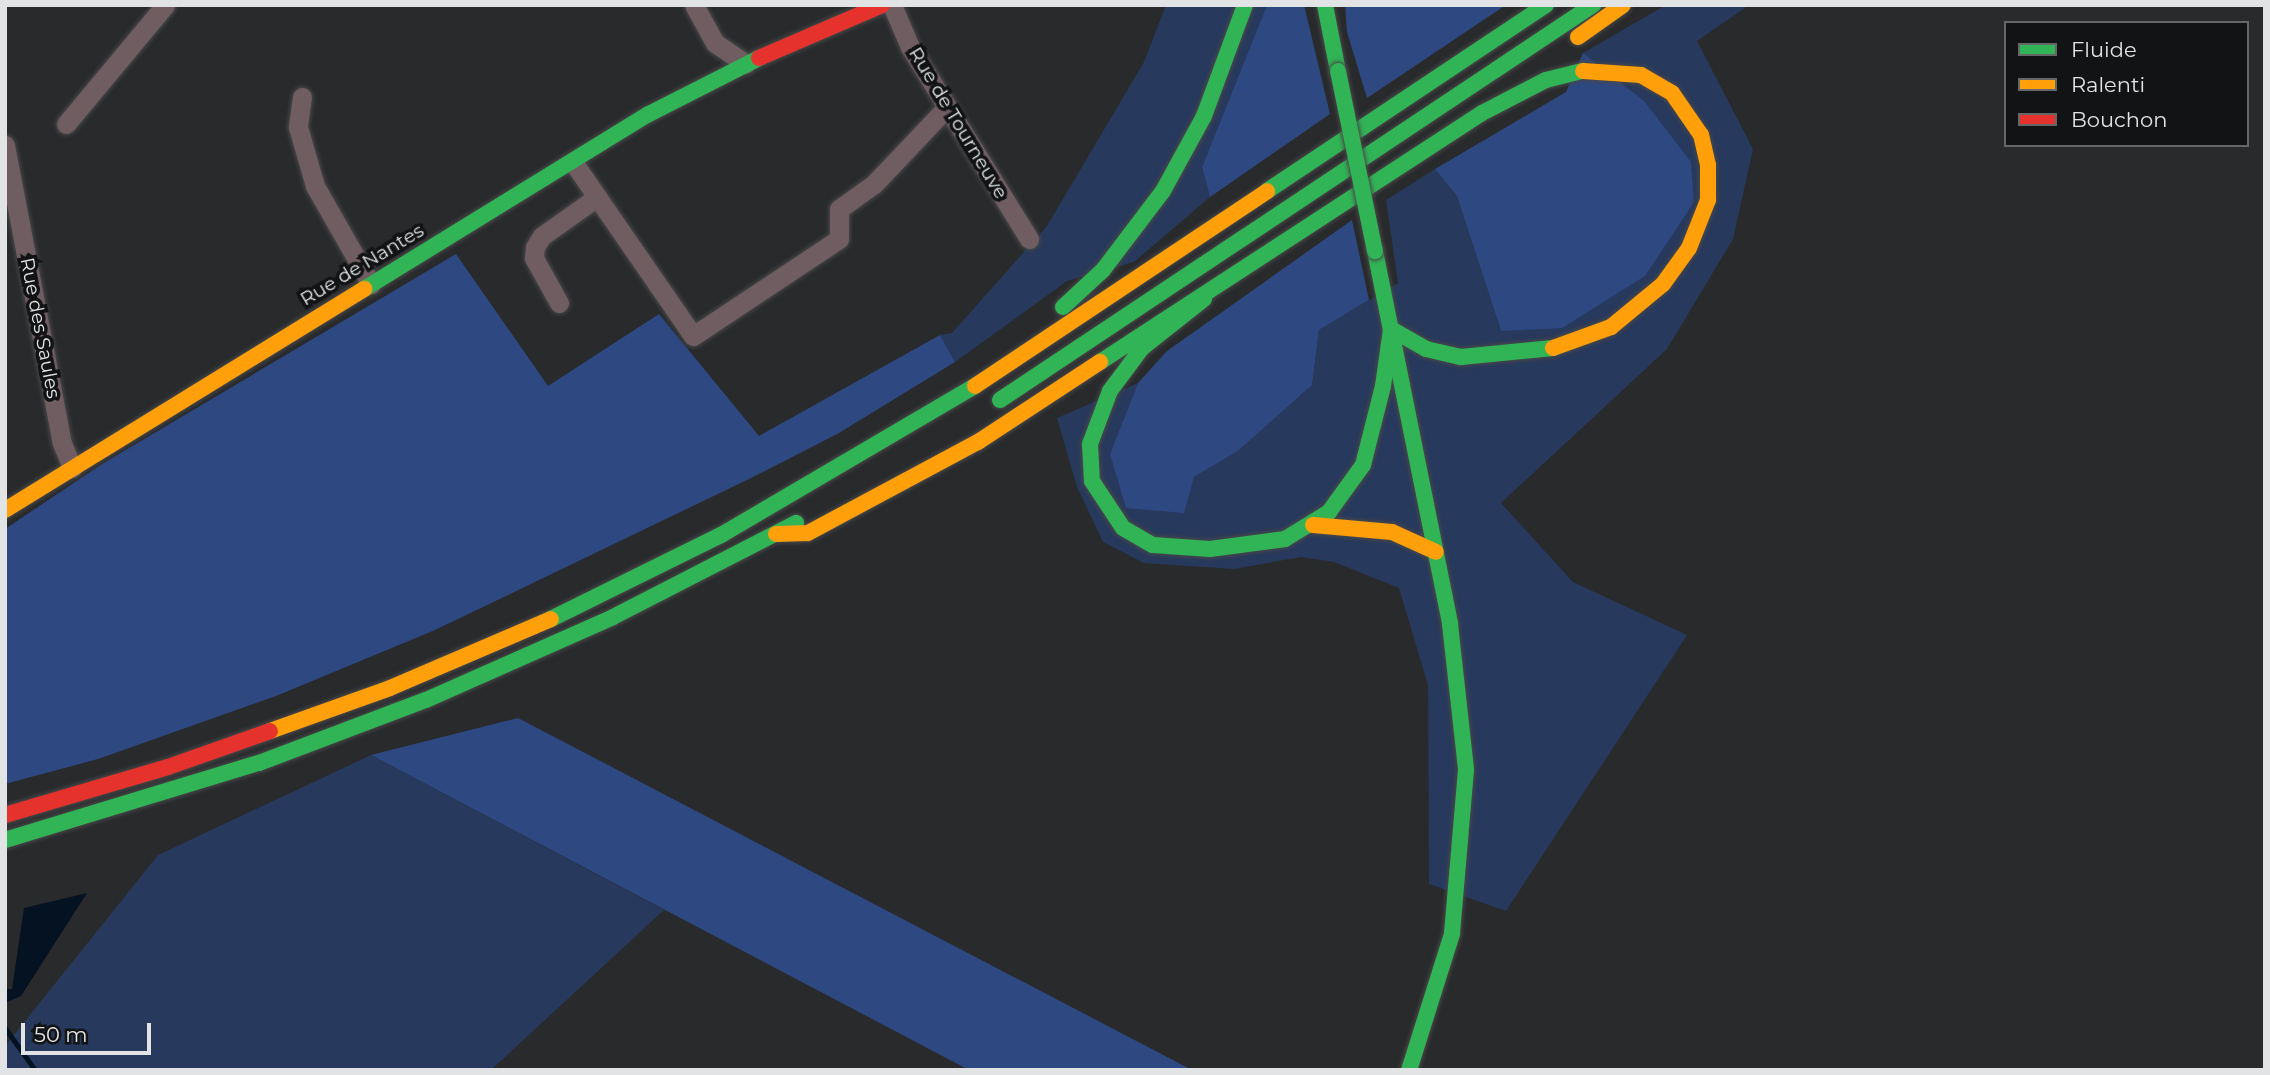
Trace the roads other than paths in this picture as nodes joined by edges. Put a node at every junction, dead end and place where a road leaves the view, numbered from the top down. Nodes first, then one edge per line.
1 (165, 5) edge
2 (694, 5) edge
3 (882, 5) edge
4 (892, 5) edge
5 (1245, 5) edge
6 (1325, 5) edge
7 (1546, 5) edge
8 (1593, 5) edge
9 (1623, 5) edge
10 (1562, 47) dead end
11 (1542, 62) dead end
12 (746, 64) junction
13 (302, 97) dead end
14 (947, 107) junction
15 (66, 124) dead end
16 (5, 145) edge
17 (573, 162) junction
18 (597, 197) junction
19 (1318, 221) junction
20 (1029, 239) dead end
21 (371, 284) junction
22 (1203, 299) junction
23 (559, 303) dead end
24 (1391, 330) junction
25 (985, 409) dead end
26 (927, 416) junction
27 (72, 468) junction
28 (875, 477) dead end
29 (5, 510) edge
30 (1313, 525) junction
31 (776, 534) junction
32 (1436, 552) junction
33 (5, 815) edge
34 (5, 840) edge
35 (1409, 1070) edge

1 - 15 street
2 - 12 street
3 - 12 main road, Rue de Nantes
4 - 14 street, Rue de Tourneuve
5 - 26 main road
6 - 24 main road, bridge
7 - 26 main road
8 - 25 main road
9 - 10 main road
11 - 19 main road
12 - 17 main road, Rue de Nantes
13 - 21 street
14 - 18 street
14 - 20 street, Rue de Tourneuve
16 - 27 street, Rue des Saules
17 - 18 street
17 - 21 main road, Rue de Nantes
18 - 23 street
19 - 22 main road
19 - 24 main road
21 - 27 main road, Rue de Nantes
22 - 30 main road
22 - 31 main road
24 - 30 main road
24 - 32 main road
26 - 33 main road
27 - 29 main road, Rue de Nantes
28 - 31 main road
30 - 32 main road
31 - 34 main road
32 - 35 main road

